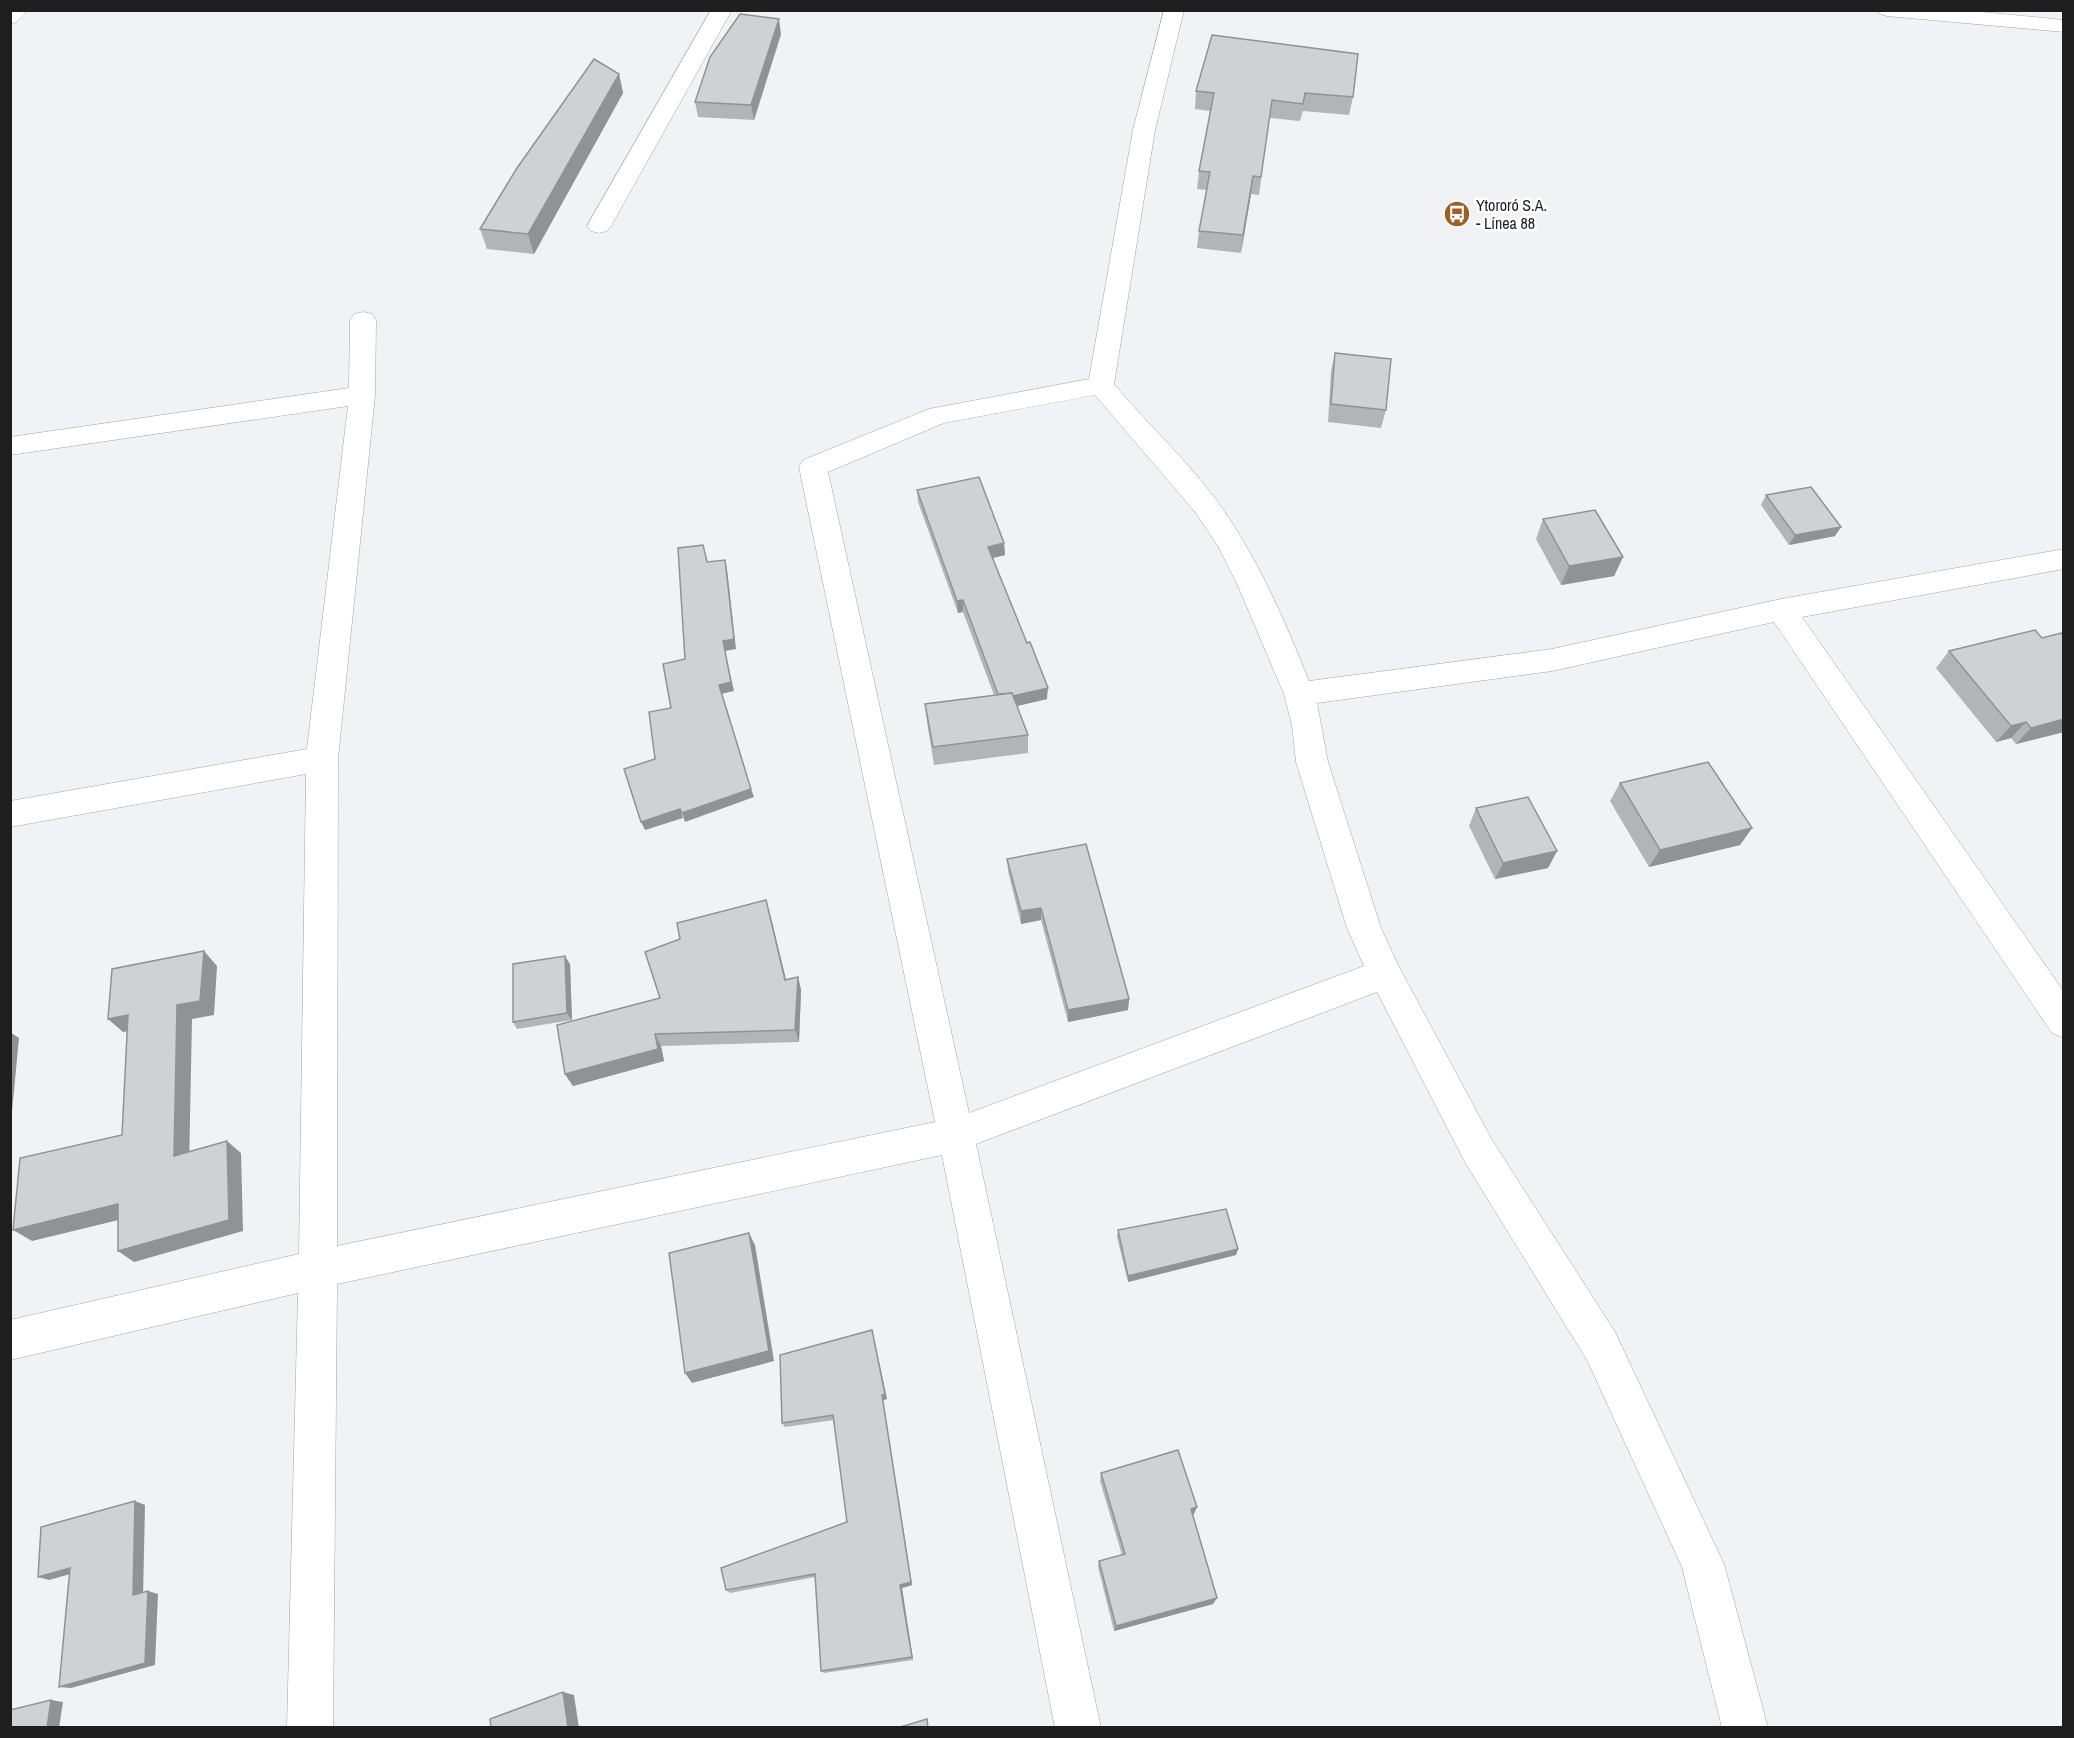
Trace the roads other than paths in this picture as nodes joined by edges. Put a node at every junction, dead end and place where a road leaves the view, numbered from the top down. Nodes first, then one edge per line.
1 (19, 10) edge
2 (722, 10) edge
3 (1174, 10) edge
4 (1887, 10) edge
5 (10, 18) edge
6 (2064, 26) edge
7 (599, 226) dead end
8 (363, 320) dead end
9 (1101, 385) junction
10 (362, 395) junction
11 (10, 446) edge
12 (2064, 559) edge
13 (1780, 610) junction
14 (1299, 694) junction
15 (322, 759) junction
16 (10, 814) edge
17 (1385, 974) junction
18 (2064, 1022) edge
19 (956, 1135) junction
20 (318, 1269) junction
21 (10, 1340) edge
22 (310, 1728) edge
23 (1078, 1728) edge
24 (1745, 1728) edge

1 - 5 street
2 - 7 street
3 - 9 street
4 - 6 street
8 - 10 street
9 - 14 street
9 - 19 street
10 - 11 street
10 - 15 street
12 - 13 street
13 - 14 street
13 - 18 street
14 - 17 street
15 - 16 street
15 - 20 street
17 - 19 street
17 - 24 street
19 - 20 street
19 - 23 street
20 - 21 street
20 - 22 street

